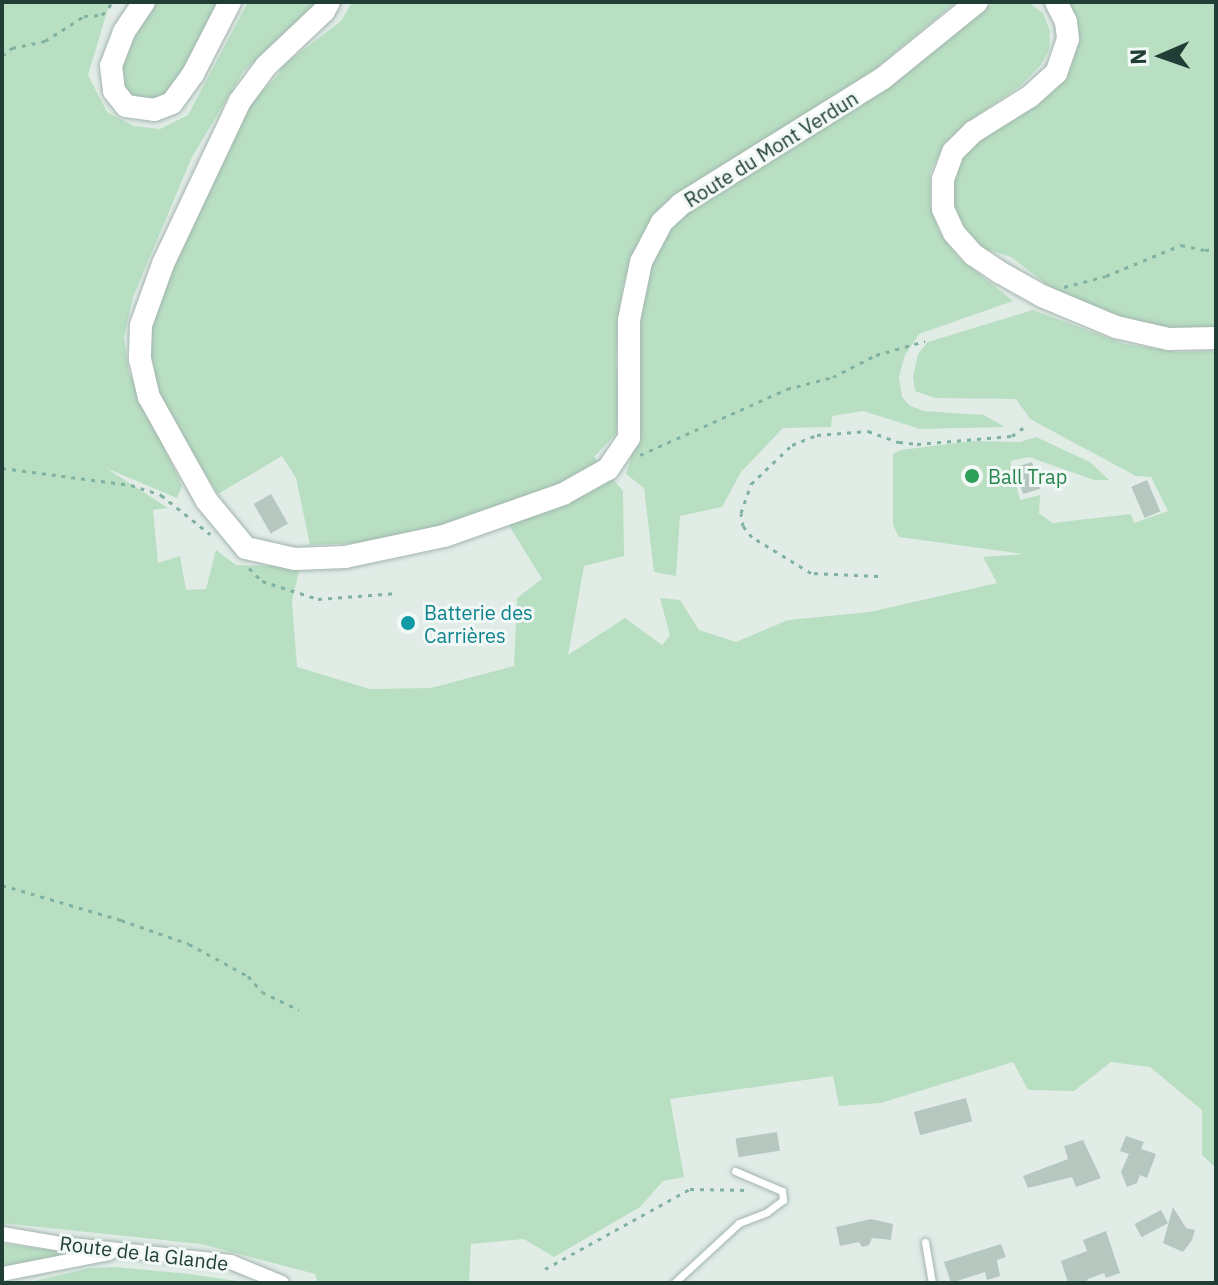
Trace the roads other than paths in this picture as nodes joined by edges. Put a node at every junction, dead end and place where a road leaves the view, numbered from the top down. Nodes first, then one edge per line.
1 (144, 2) edge
2 (230, 2) edge
3 (329, 2) edge
4 (977, 2) edge
5 (1056, 2) edge
6 (1216, 338) edge
7 (735, 1171) dead end
8 (2, 1234) edge
9 (925, 1242) dead end
10 (121, 1251) junction
11 (2, 1274) edge
12 (282, 1283) edge
13 (674, 1283) edge
14 (932, 1283) edge

1 - 2 street
3 - 4 street, Route du Mont Verdun
5 - 6 street
7 - 13 lane
8 - 10 street, Route de la Glande
9 - 14 lane
10 - 11 street
10 - 12 street, Route de la Glande

